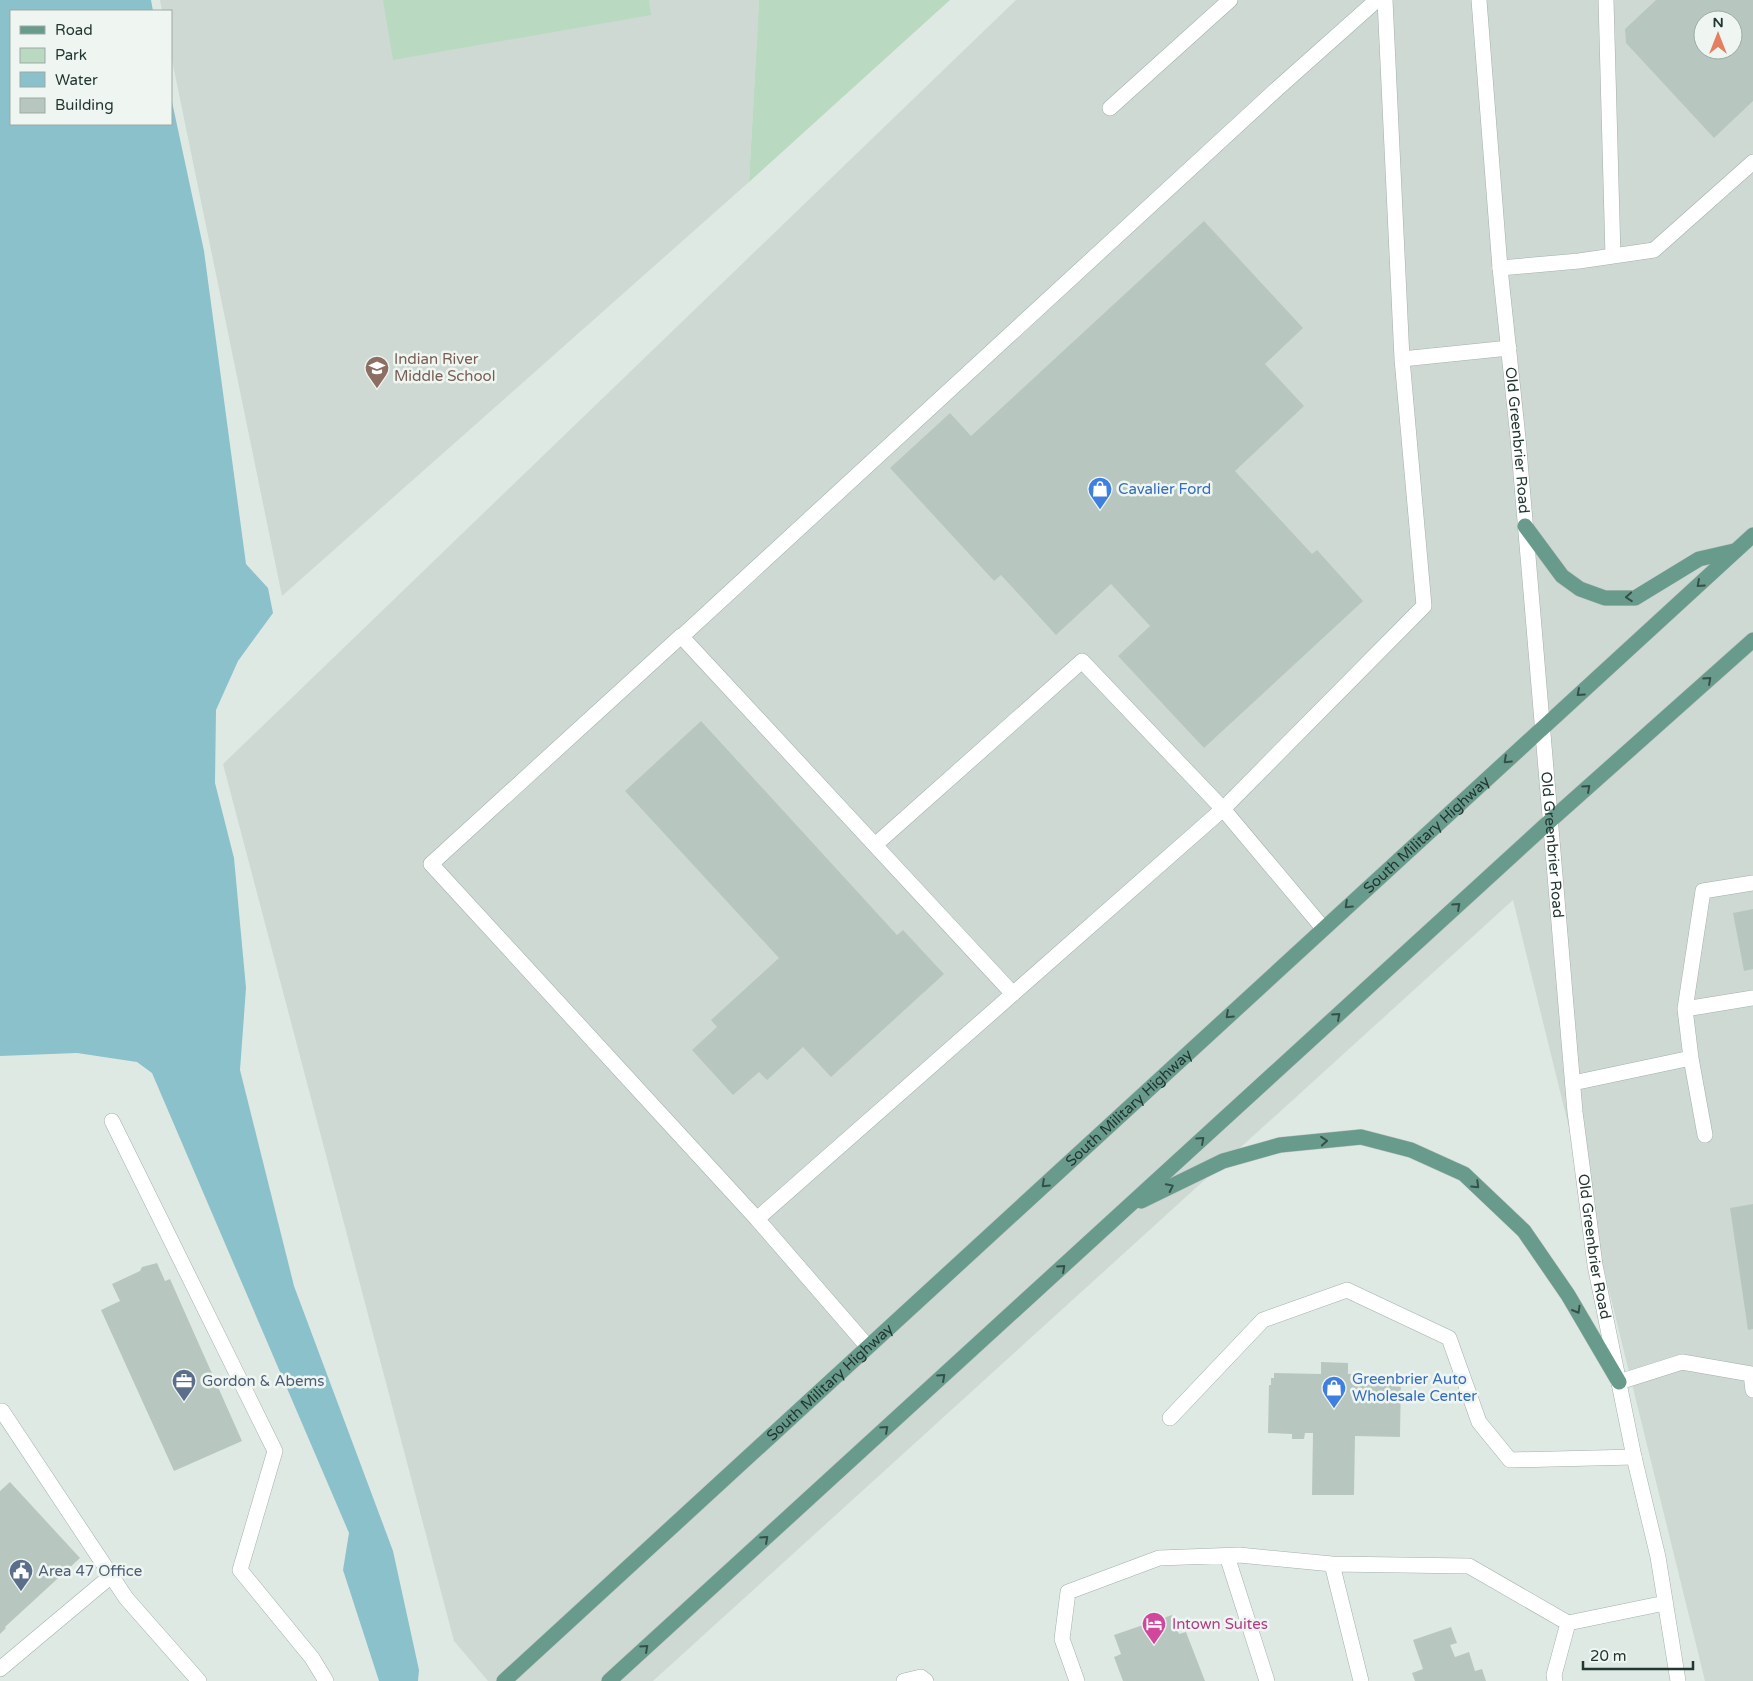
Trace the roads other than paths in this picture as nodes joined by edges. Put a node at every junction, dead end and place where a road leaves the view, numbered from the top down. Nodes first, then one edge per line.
1 (1230, 0) edge
2 (1377, 0) edge
3 (1385, 0) edge
4 (1479, 0) edge
5 (1606, 0) edge
6 (1110, 108) dead end
7 (1753, 162) edge
8 (1613, 256) junction
9 (1500, 268) junction
10 (1509, 348) junction
11 (1402, 360) junction
12 (1525, 526) junction
13 (1753, 535) edge
14 (1736, 551) junction
15 (680, 638) junction
16 (1753, 640) edge
17 (1543, 727) junction
18 (1223, 809) junction
19 (1551, 820) junction
20 (875, 845) junction
21 (1753, 883) edge
22 (1323, 928) junction
23 (1013, 994) junction
24 (1753, 998) edge
25 (1686, 1009) junction
26 (1691, 1058) junction
27 (1573, 1082) junction
28 (112, 1121) dead end
29 (1705, 1135) dead end
30 (1126, 1208) junction
31 (757, 1219) junction
32 (868, 1347) junction
33 (1618, 1382) junction
34 (1753, 1390) edge
35 (0, 1411) edge
36 (1170, 1418) dead end
37 (1634, 1458) junction
38 (1227, 1556) junction
39 (1332, 1564) junction
40 (111, 1576) junction
41 (1665, 1603) junction
42 (1568, 1623) junction
43 (0, 1669) edge
44 (199, 1681) edge
45 (326, 1681) edge
46 (504, 1681) edge
47 (609, 1681) edge
48 (904, 1681) edge
49 (926, 1681) edge
50 (1077, 1681) edge
51 (1267, 1681) edge
52 (1361, 1681) edge
53 (1555, 1681) edge
54 (1678, 1681) edge

1 - 6 street
2 - 15 street
3 - 11 street
4 - 9 street, Old Greenbrier Road
5 - 8 street
7 - 8 street
8 - 9 street
9 - 10 street, Old Greenbrier Road
10 - 11 street
10 - 12 street, Old Greenbrier Road
11 - 18 street
14 -> 12 main road
12 - 17 street, Old Greenbrier Road
13 - 14 main road, South Military Highway
14 -> 17 main road, South Military Highway
15 - 20 street
15 - 31 street
19 -> 16 main road
17 - 19 street, Old Greenbrier Road
17 -> 22 main road, South Military Highway
18 - 20 street
18 - 22 street
18 - 23 street
19 - 27 street, Old Greenbrier Road
30 -> 19 main road
20 - 23 street
21 - 25 street
22 -> 32 main road, South Military Highway
23 - 31 street
24 - 25 street
25 - 26 street
26 - 27 street
26 - 29 street
27 - 33 street, Old Greenbrier Road
28 - 45 street
30 -> 33 main road
47 -> 30 main road
31 - 32 street
32 - 46 main road, South Military Highway
33 - 34 street
33 - 37 street, Old Greenbrier Road
35 - 40 street
36 - 37 street
37 - 41 street, Old Greenbrier Road
38 - 39 street
38 - 50 street
38 - 51 street
39 - 42 street
39 - 52 street
40 - 43 street
40 - 44 street
41 - 42 street
41 - 54 street, Old Greenbrier Road
42 - 53 street
48 - 49 street

